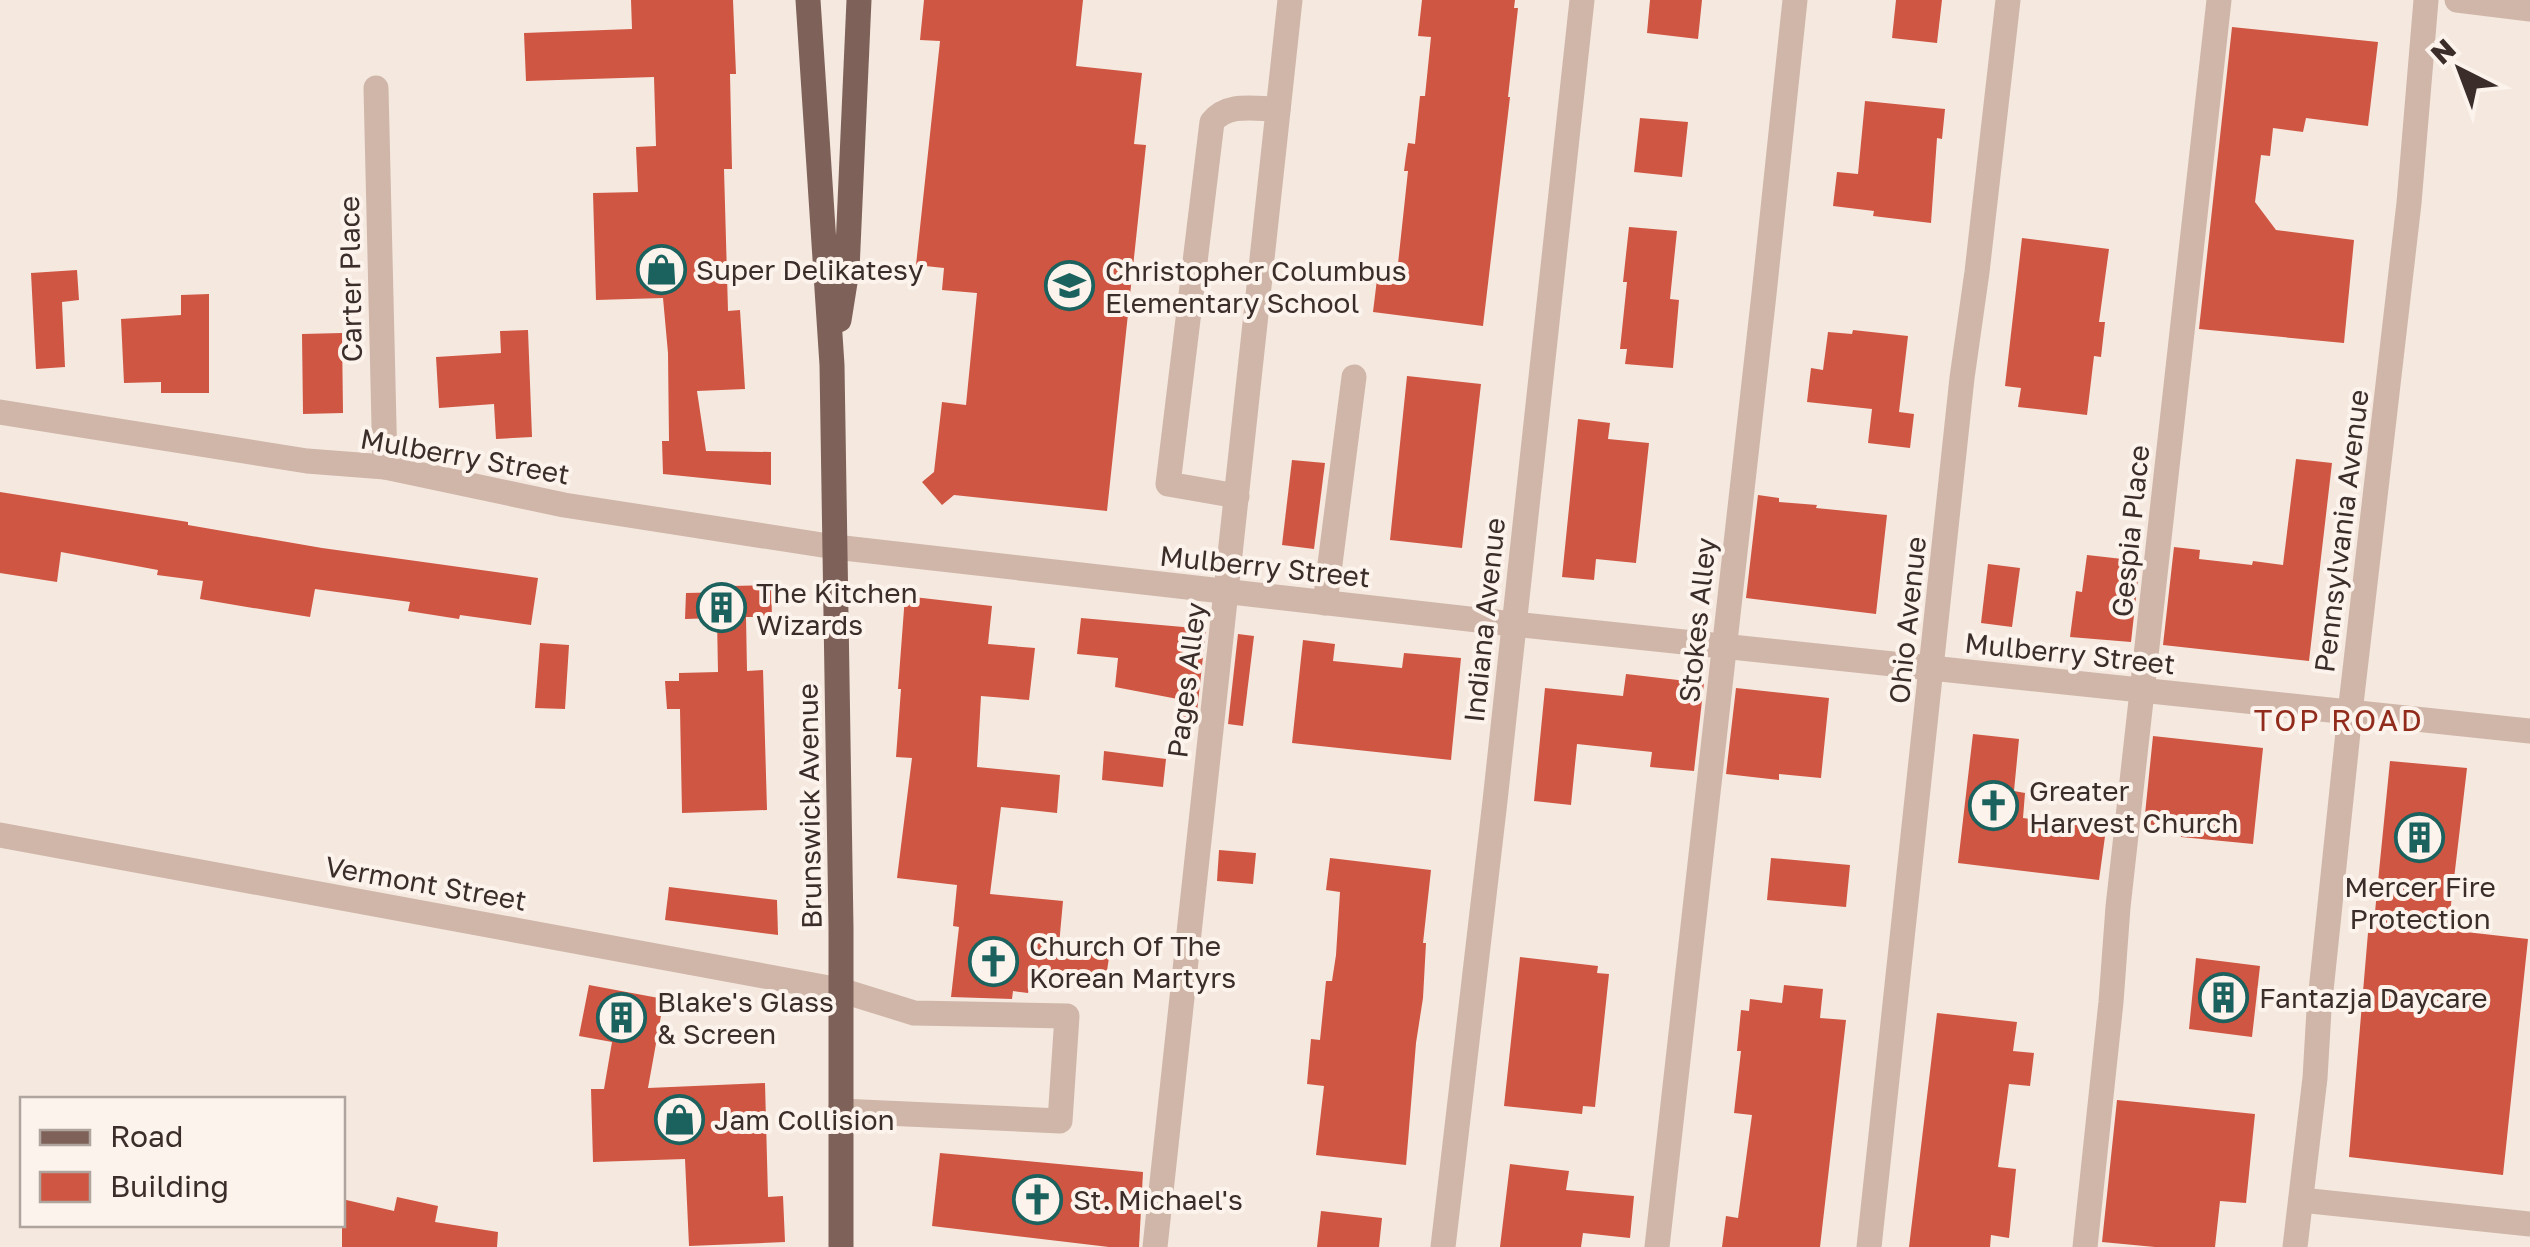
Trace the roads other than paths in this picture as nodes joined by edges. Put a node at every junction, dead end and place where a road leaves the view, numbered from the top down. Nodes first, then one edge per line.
1 (808, 0) edge
2 (858, 0) edge
3 (1290, 0) edge
4 (1582, 0) edge
5 (1794, 0) edge
6 (2008, 0) edge
7 (2218, 0) edge
8 (2426, 0) edge
9 (2457, 0) edge
10 (2530, 9) edge
11 (376, 88) dead end
12 (1278, 109) junction
13 (832, 365) junction
14 (1354, 377) dead end
15 (0, 412) edge
16 (385, 467) junction
17 (1237, 496) junction
18 (835, 548) junction
19 (1226, 592) junction
20 (1325, 602) junction
21 (1513, 624) junction
22 (1724, 646) junction
23 (1932, 668) junction
24 (2143, 690) junction
25 (2350, 713) junction
26 (2530, 731) edge
27 (0, 835) edge
28 (840, 990) junction
29 (840, 1111) junction
30 (2300, 1200) junction
31 (2515, 1231) edge
32 (841, 1247) edge
33 (1155, 1247) edge
34 (1443, 1247) edge
35 (1657, 1247) edge
36 (1869, 1247) edge
37 (2085, 1247) edge
38 (2295, 1247) edge

1 - 13 main road, Brunswick Avenue
2 - 13 main road, Brunswick Avenue
3 - 12 street, Pages Alley
4 - 21 street, Indiana Avenue
5 - 22 street, Stokes Alley
6 - 23 street, Ohio Avenue
7 - 24 street, Gespia Place
8 - 25 street, Pennsylvania Avenue
9 - 10 street
11 - 16 street, Carter Place
12 - 17 street, Pages Alley
12 - 17 street
13 - 18 main road, Brunswick Avenue
14 - 20 street
15 - 16 street, Mulberry Street
16 - 18 street, Mulberry Street
17 - 19 street, Pages Alley
18 - 19 street, Mulberry Street
18 - 28 main road, Brunswick Avenue
19 - 20 street, Mulberry Street
19 - 33 street, Pages Alley
20 - 21 street, Mulberry Street
21 - 22 street, Mulberry Street
21 - 34 street, Indiana Avenue
22 - 23 street, Mulberry Street
22 - 35 street, Stokes Alley
23 - 24 street, Mulberry Street
23 - 36 street, Ohio Avenue
24 - 25 street, Mulberry Street
24 - 37 street, Gespia Place
25 - 26 street, Mulberry Street
25 - 30 street, Pennsylvania Avenue
27 - 28 street, Vermont Street
28 - 29 main road, Brunswick Avenue
28 - 29 street, Vermont Street
29 - 32 main road, Brunswick Avenue
30 - 31 street
30 - 38 street, Pennsylvania Avenue

